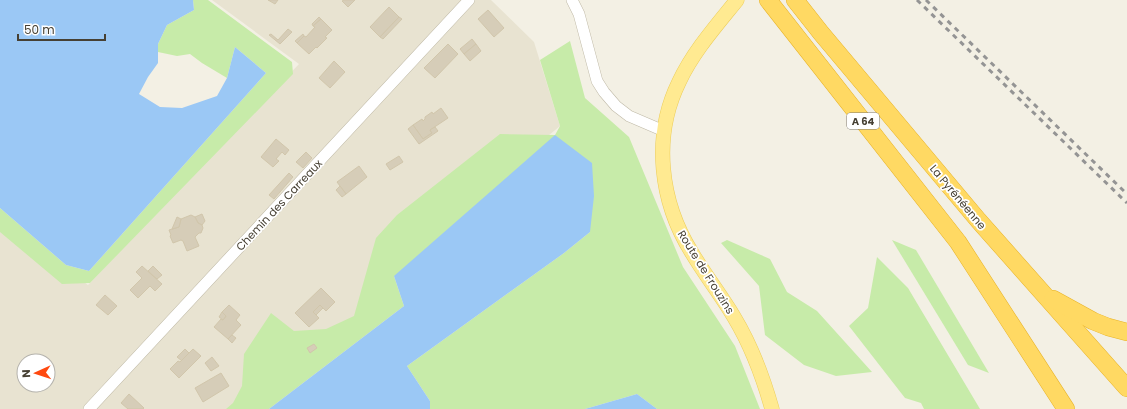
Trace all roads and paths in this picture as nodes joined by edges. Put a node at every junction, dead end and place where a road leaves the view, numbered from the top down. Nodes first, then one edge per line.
1 (470, 0) edge
2 (572, 0) edge
3 (736, 0) edge
4 (768, 0) edge
5 (795, 0) edge
6 (664, 131) junction
7 (1042, 293) junction
8 (1127, 332) edge
9 (1127, 388) edge
10 (90, 409) edge
11 (772, 409) edge
12 (1066, 409) edge

1 - 10 street, Chemin des Carreaux
2 - 6 street
3 - 6 main road, Route de Frouzins
4 - 12 highway, A 64
5 - 7 highway, La Pyrénéenne / A 64
6 - 11 main road, Route de Frouzins
7 - 8 highway
7 - 9 highway, La Pyrénéenne / A 64

